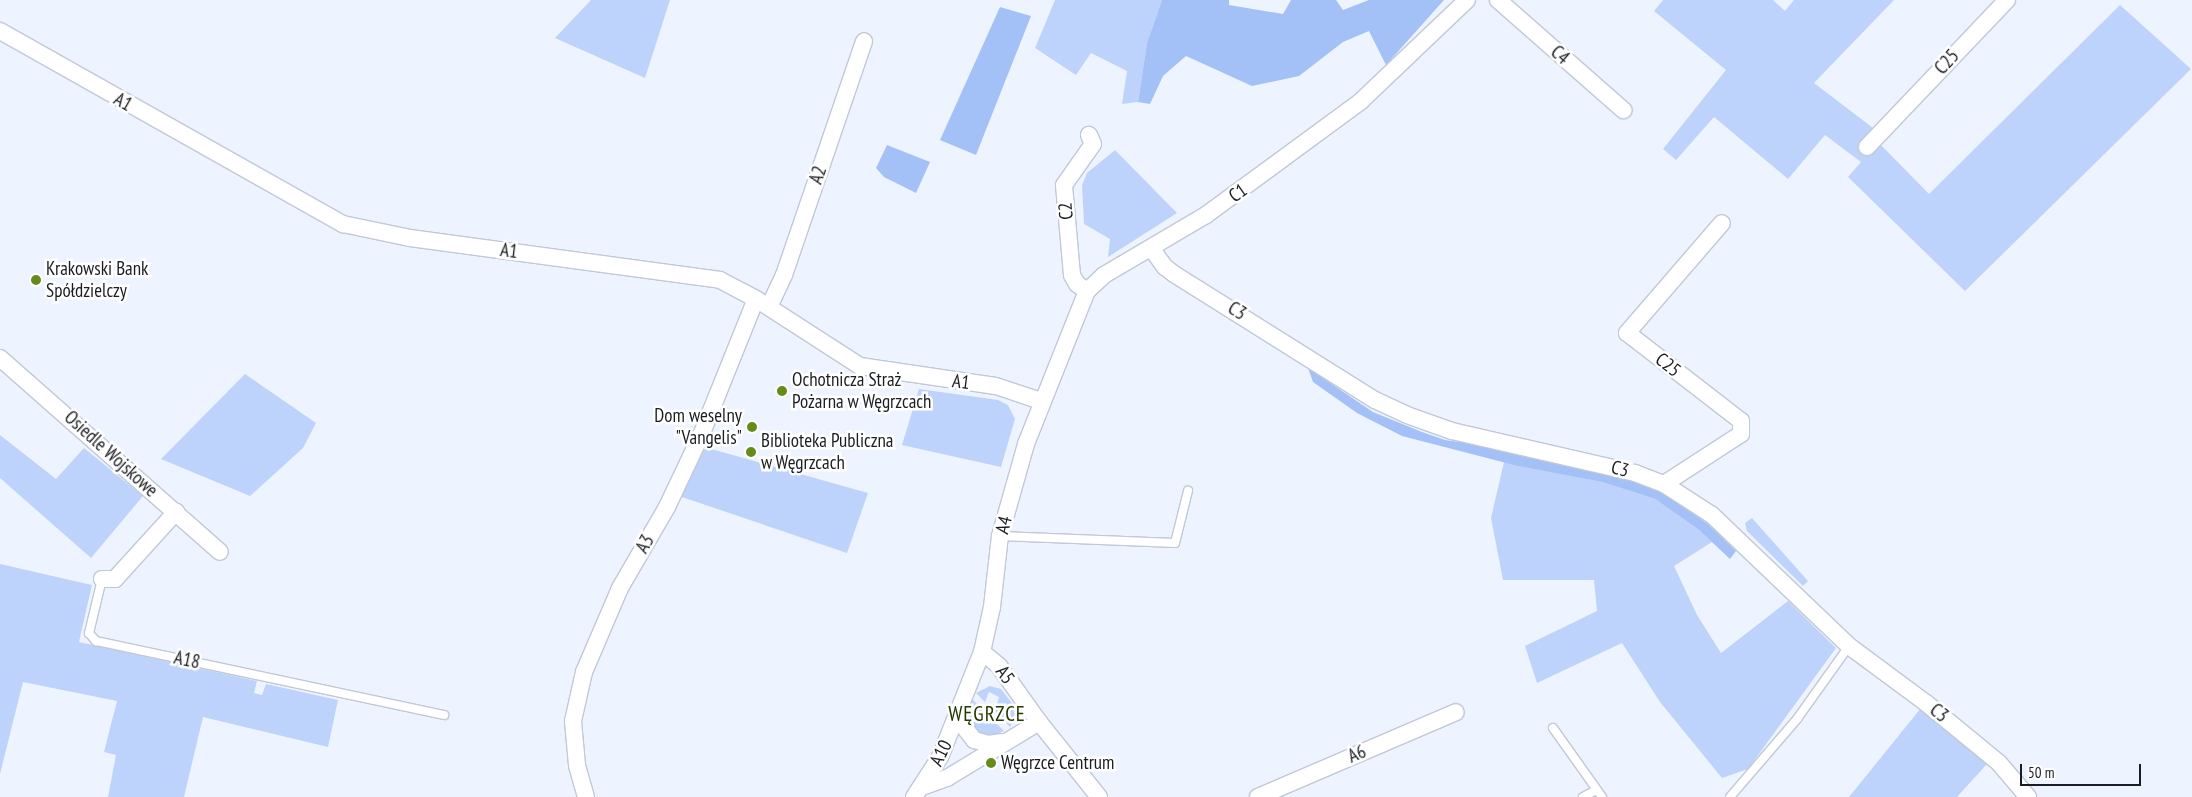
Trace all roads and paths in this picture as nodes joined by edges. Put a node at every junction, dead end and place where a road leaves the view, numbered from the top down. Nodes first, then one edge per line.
1 (1467, 0) edge
2 (1498, 0) edge
3 (2007, 0) edge
4 (0, 30) edge
5 (864, 41) dead end
6 (1622, 110) dead end
7 (1089, 135) dead end
8 (1867, 147) dead end
9 (1722, 223) dead end
10 (1151, 248) junction
11 (1087, 291) junction
12 (763, 303) junction
13 (0, 358) edge
14 (1041, 401) junction
15 (1664, 484) junction
16 (1188, 491) dead end
17 (176, 512) junction
18 (1000, 536) junction
19 (220, 552) dead end
20 (102, 579) joint
21 (1849, 646) junction
22 (982, 652) junction
23 (1456, 712) dead end
24 (444, 715) dead end
25 (958, 718) junction
26 (1039, 722) junction
27 (1553, 728) dead end
28 (1004, 741) junction
29 (1596, 790) junction
30 (918, 792) edge
31 (586, 797) edge
32 (1099, 797) edge
33 (1258, 797) edge
34 (1583, 797) edge
35 (1602, 797) edge
36 (1730, 797) edge
37 (2028, 797) edge

1 - 10 street, C1
2 - 6 street, C4
3 - 8 street, C25
4 - 12 street, A1
5 - 12 street, A2
7 - 11 street, C2
9 - 15 street, C25
10 - 11 street, C1
10 - 15 street, C3
11 - 14 street, C1
12 - 14 street, A1
12 - 31 street, A3
13 - 17 street, Osiedle Wojskowe
14 - 18 street, A4
15 - 21 street, C3
16 - 18 lane
17 - 19 street, Osiedle Wojskowe
17 - 20 street, A18
18 - 22 street, A4
20 - 24 lane, A18
21 - 36 lane
21 - 37 street, C3
22 - 25 street, A10
22 - 26 street, A5
23 - 33 street, A6
25 - 28 street, A10
25 - 30 street, A10
26 - 28 street, A10
26 - 32 street, A5
27 - 29 lane
28 - 30 street, A10
29 - 34 lane
29 - 35 lane

